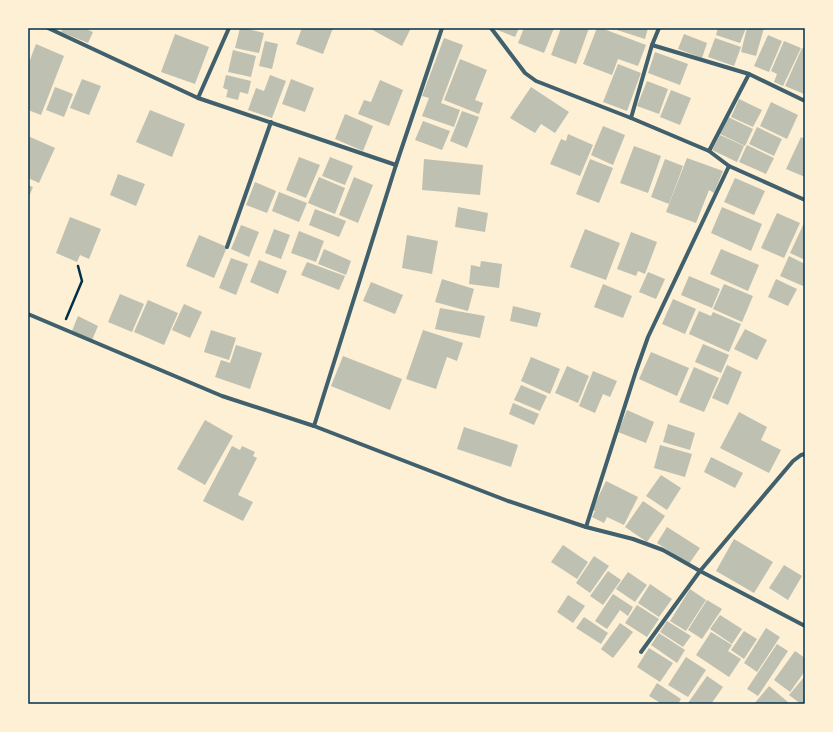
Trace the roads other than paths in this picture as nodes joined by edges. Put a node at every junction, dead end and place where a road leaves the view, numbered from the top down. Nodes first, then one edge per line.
1 (48, 28) edge
2 (229, 28) edge
3 (442, 28) edge
4 (491, 28) edge
5 (659, 28) edge
6 (652, 45) junction
7 (749, 74) junction
8 (198, 98) junction
9 (805, 101) edge
10 (631, 118) junction
11 (271, 122) junction
12 (709, 151) junction
13 (396, 164) junction
14 (728, 166) junction
15 (805, 200) edge
16 (227, 247) dead end
17 (28, 314) edge
18 (314, 426) junction
19 (805, 454) edge
20 (586, 527) junction
21 (700, 571) junction
22 (805, 626) edge
23 (641, 652) dead end

1 - 8 street
2 - 8 street
3 - 13 street
4 - 10 street
5 - 6 street
6 - 7 street
6 - 10 street
7 - 9 street
7 - 12 street
8 - 11 street
10 - 12 street
11 - 13 street
11 - 16 street
12 - 14 street
13 - 18 street
14 - 15 street
14 - 20 street
17 - 18 street
18 - 20 street
19 - 21 street
20 - 21 street
21 - 22 street
21 - 23 street

